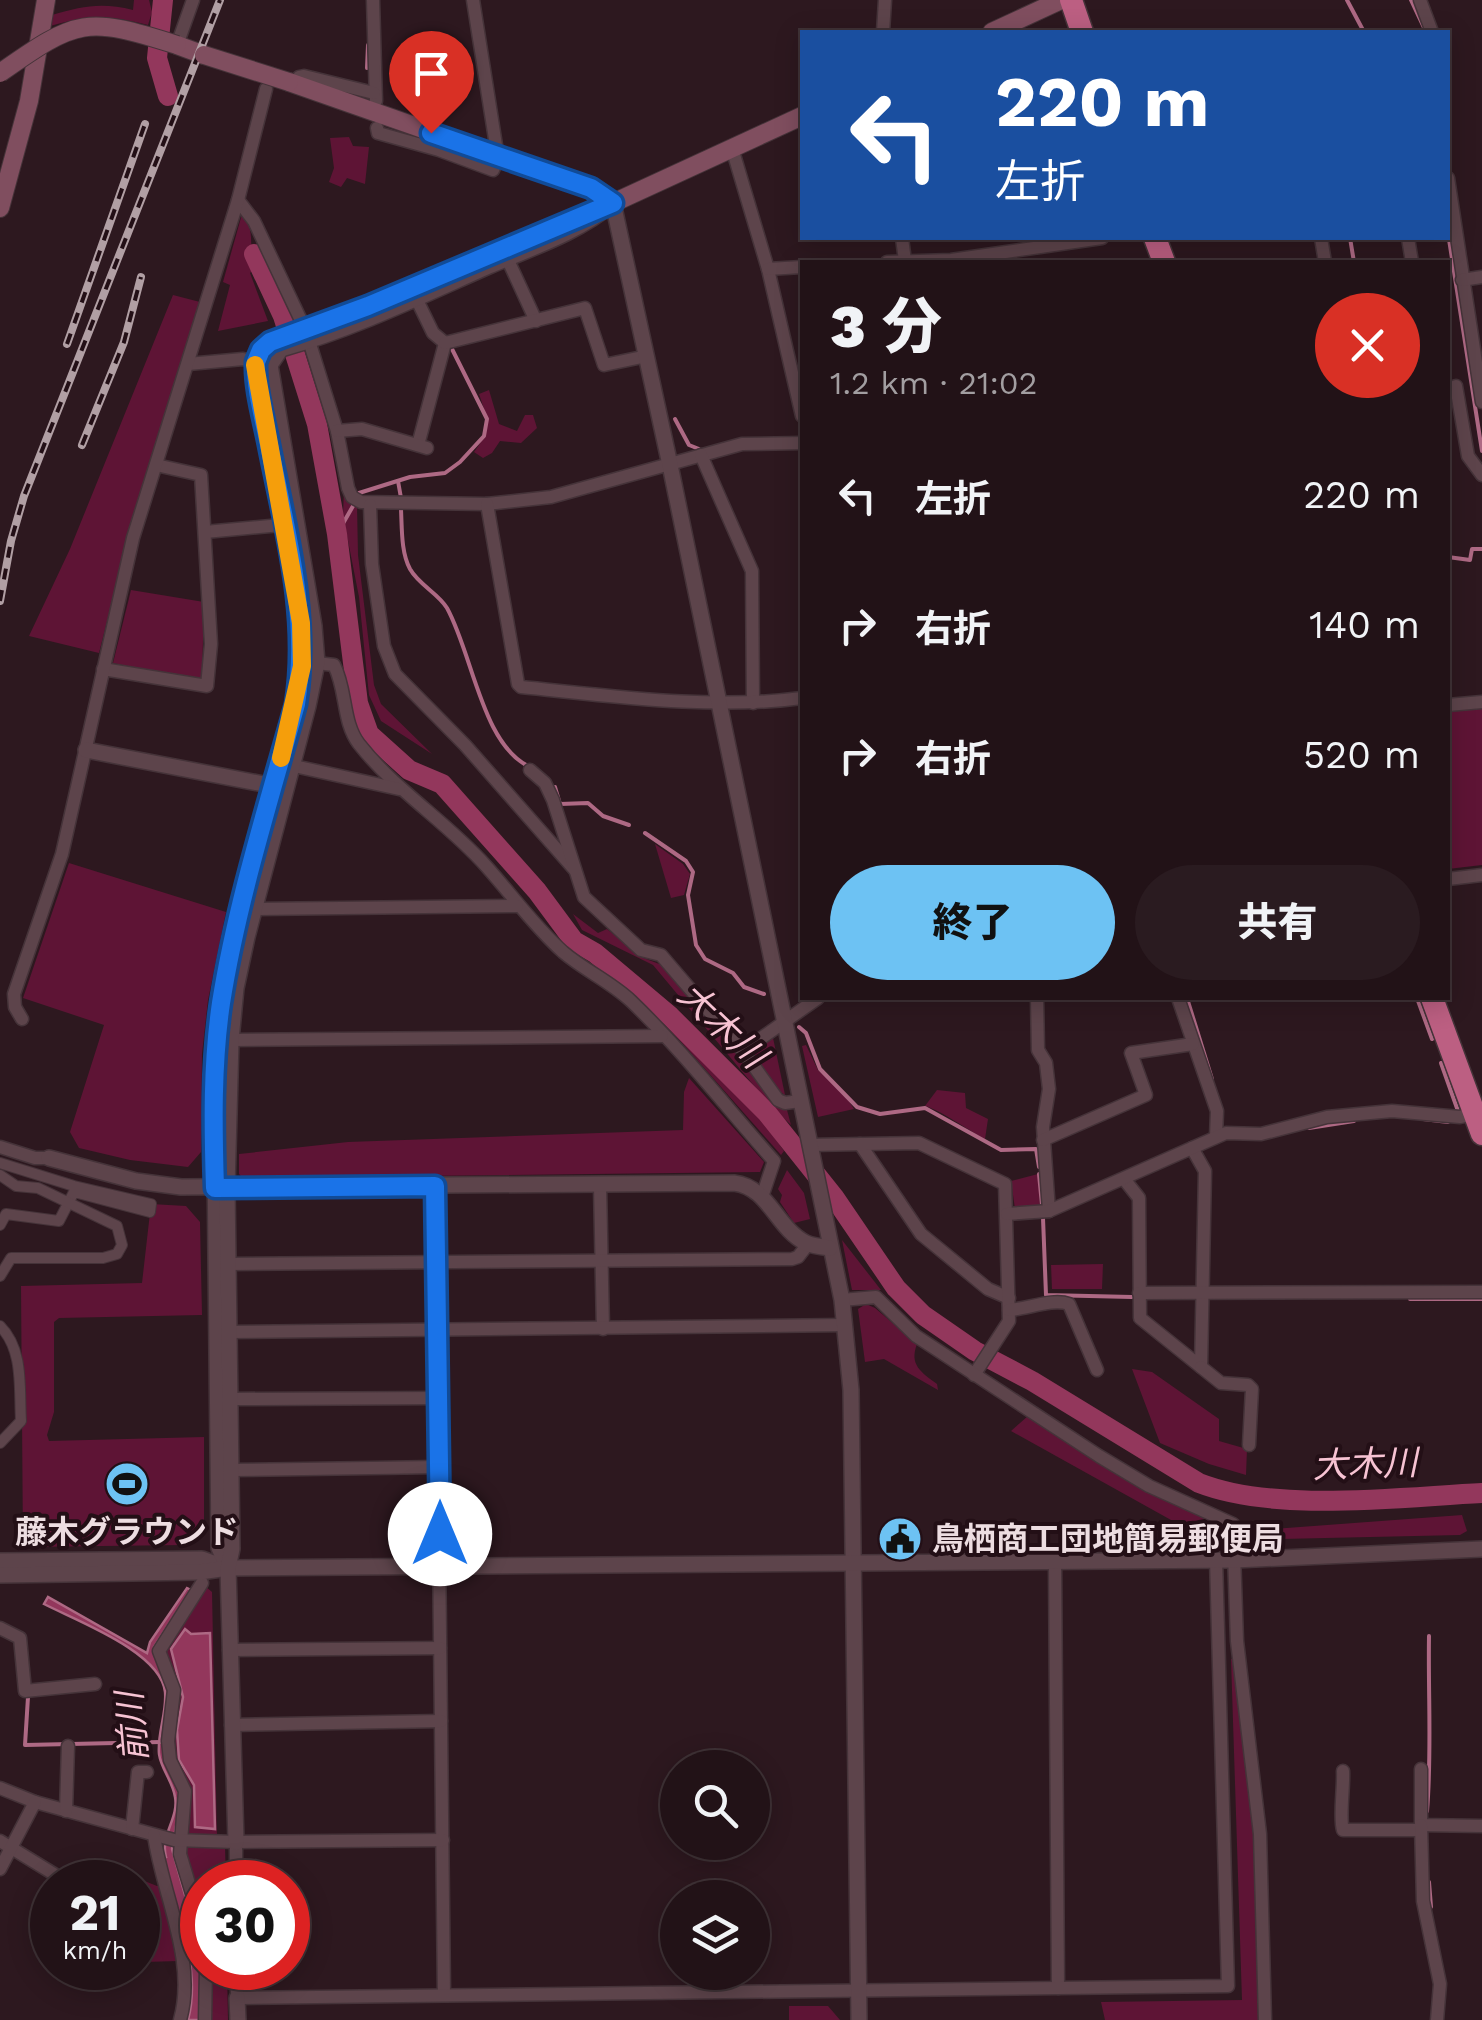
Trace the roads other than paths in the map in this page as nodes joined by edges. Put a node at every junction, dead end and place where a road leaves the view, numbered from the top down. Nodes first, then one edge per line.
1 (46, 0) edge
2 (193, 0) edge
3 (373, 0) edge
4 (472, 0) edge
5 (886, 0) edge
6 (1061, 0) edge
7 (1071, 0) edge
8 (1420, 0) edge
9 (884, 30) edge
10 (996, 30) edge
11 (1081, 30) edge
12 (1431, 30) edge
13 (177, 45) junction
14 (0, 73) edge
15 (292, 83) junction
16 (266, 88) dead end
17 (800, 117) edge
18 (377, 128) dead end
19 (732, 148) junction
20 (498, 158) junction
21 (1450, 195) edge
22 (238, 200) junction
23 (613, 203) junction
24 (0, 208) edge
25 (1088, 240) edge
26 (507, 258) junction
27 (951, 260) edge
28 (800, 267) edge
29 (768, 269) junction
30 (1482, 277) edge
31 (1462, 280) junction
32 (416, 298) junction
33 (536, 321) junction
34 (308, 336) junction
35 (444, 344) junction
36 (647, 356) junction
37 (188, 364) junction
38 (263, 364) junction
39 (1450, 388) edge
40 (1482, 402) edge
41 (800, 407) edge
42 (338, 432) junction
43 (800, 443) edge
44 (701, 454) junction
45 (670, 464) junction
46 (156, 465) junction
47 (1482, 475) edge
48 (370, 504) junction
49 (487, 504) junction
50 (290, 524) junction
51 (205, 532) junction
52 (316, 663) junction
53 (103, 670) junction
54 (800, 698) edge
55 (718, 701) junction
56 (1482, 702) edge
57 (753, 703) junction
58 (1450, 706) edge
59 (86, 750) junction
60 (294, 766) junction
61 (530, 770) dead end
62 (281, 788) junction
63 (402, 789) junction
64 (574, 870) junction
65 (1482, 875) edge
66 (1450, 879) edge
67 (517, 906) junction
68 (256, 908) junction
69 (815, 1000) edge
70 (1038, 1000) edge
71 (1179, 1000) edge
72 (1433, 1000) edge
73 (22, 1019) dead end
74 (784, 1019) junction
75 (662, 1036) junction
76 (231, 1040) junction
77 (1193, 1044) junction
78 (743, 1051) junction
79 (800, 1101) junction
80 (1479, 1124) edge
81 (1216, 1138) junction
82 (1043, 1140) junction
83 (860, 1144) junction
84 (808, 1146) junction
85 (0, 1147) edge
86 (1192, 1148) junction
87 (48, 1158) joint
88 (0, 1163) edge
89 (0, 1175) edge
90 (1124, 1178) junction
91 (60, 1182) junction
92 (435, 1186) junction
93 (600, 1186) junction
94 (221, 1188) junction
95 (55, 1196) junction
96 (762, 1196) junction
97 (69, 1203) junction
98 (1049, 1211) junction
99 (1008, 1214) junction
100 (0, 1225) edge
101 (808, 1244) junction
102 (830, 1248) junction
103 (601, 1260) junction
104 (436, 1262) junction
105 (229, 1264) junction
106 (0, 1276) edge
107 (1203, 1292) junction
108 (1482, 1292) edge
109 (1139, 1293) junction
110 (842, 1300) junction
111 (1009, 1304) junction
112 (844, 1325) junction
113 (0, 1326) edge
114 (603, 1329) junction
115 (438, 1330) junction
116 (228, 1332) junction
117 (1202, 1367) junction
118 (1097, 1370) dead end
119 (976, 1372) junction
120 (230, 1398) junction
121 (438, 1398) junction
122 (0, 1443) edge
123 (1249, 1445) dead end
124 (439, 1467) junction
125 (231, 1470) junction
126 (1482, 1549) edge
127 (1216, 1560) junction
128 (1236, 1560) junction
129 (0, 1561) edge
130 (1055, 1561) junction
131 (854, 1564) junction
132 (228, 1568) junction
133 (440, 1568) junction
134 (0, 1575) edge
135 (202, 1583) dead end
136 (0, 1628) edge
137 (440, 1648) junction
138 (229, 1650) junction
139 (96, 1684) dead end
140 (441, 1721) junction
141 (231, 1725) junction
142 (68, 1746) dead end
143 (1421, 1769) dead end
144 (1344, 1771) dead end
145 (147, 1772) dead end
146 (0, 1788) edge
147 (36, 1802) junction
148 (66, 1811) junction
149 (1482, 1826) edge
150 (1421, 1828) junction
151 (132, 1829) junction
152 (168, 1838) junction
153 (443, 1840) junction
154 (236, 1842) junction
155 (7, 1844) edge
156 (32, 1860) edge
157 (181, 1860) edge
158 (236, 1860) edge
159 (0, 1869) edge
160 (1058, 1988) junction
161 (858, 1989) junction
162 (206, 1990) edge
163 (237, 1990) edge
164 (444, 1995) junction
165 (237, 1998) junction
166 (180, 2020) edge
167 (205, 2020) edge
168 (238, 2020) edge
169 (858, 2020) edge
170 (1264, 2020) edge
171 (1437, 2020) edge

1 - 24 main road
2 - 13 street
3 - 15 street
4 - 20 street
5 - 9 street
6 - 10 main road
7 - 11 highway
8 - 12 street
13 - 14 main road, bridge
13 - 15 main road, bridge
15 - 20 main road
16 - 22 street
17 - 19 main road
18 - 20 street
19 - 23 main road
19 - 29 street
20 - 23 main road
21 - 31 street
22 - 34 street
22 - 37 street
23 - 26 street
23 - 34 street
23 - 36 street
25 - 27 street
26 - 32 street
26 - 33 street
28 - 29 street
29 - 41 street
30 - 31 street
31 - 40 street
32 - 34 street
32 - 35 street
33 - 35 street
33 - 36 street
34 - 38 street
34 - 42 street
35 - 42 street
36 - 45 street
37 - 38 street
37 - 46 street
38 - 50 street
39 - 47 street
42 - 48 street
43 - 44 street
44 - 45 street
44 - 57 street
45 - 49 street
45 - 55 street
46 - 51 street
46 - 53 street
48 - 49 street
48 - 64 street
49 - 55 street
50 - 51 street
50 - 52 street
50 - 62 street
51 - 53 street
52 - 60 street
52 - 63 street
53 - 59 street
54 - 57 street
55 - 57 street
55 - 74 street
56 - 58 street
59 - 62 street
59 - 73 street
60 - 62 street
60 - 63 street
61 - 64 street
62 - 68 street
62 - 94 street
63 - 67 street
64 - 78 street
65 - 66 street
67 - 68 street
67 - 75 street
68 - 76 street
69 - 74 street
70 - 82 street
71 - 77 street
72 - 80 highway
74 - 78 street
74 - 79 street
75 - 76 street
75 - 96 street
76 - 94 street
77 - 81 street
77 - 82 street
78 - 79 street
79 - 84 street
80 - 81 street
81 - 86 street
82 - 98 street
83 - 84 street
83 - 99 street
83 - 111 street
84 - 102 street
85 - 87 street
86 - 90 street
86 - 107 street
87 - 94 street
88 - 91 street
89 - 95 street
90 - 98 street
90 - 109 street
91 - 95 street
91 - 97 street
92 - 93 street
92 - 94 street
92 - 104 street
93 - 96 street
93 - 103 street
94 - 105 street
94 - 132 street
95 - 97 street
96 - 101 street
97 - 100 street
97 - 106 street
98 - 99 street
99 - 111 street
101 - 102 street
101 - 103 street
102 - 110 street
103 - 104 street
103 - 114 street
104 - 105 street
104 - 115 street
105 - 116 street
107 - 108 street
107 - 109 street
107 - 117 street
109 - 117 street
110 - 112 street
110 - 119 street
111 - 118 street
111 - 119 street
112 - 114 street
112 - 131 street
113 - 122 street
114 - 115 street
115 - 116 street
115 - 121 street
116 - 120 street
117 - 123 street
119 - 128 street
120 - 121 street
120 - 125 street
121 - 124 street
124 - 125 street
124 - 133 street
125 - 132 street
126 - 128 street
127 - 128 street
127 - 130 street
127 - 160 street
128 - 170 street
129 - 132 street
130 - 131 street
130 - 160 street
131 - 133 street
131 - 161 street
132 - 133 street
132 - 134 street
132 - 138 street
133 - 137 street
135 - 152 street
136 - 139 street
137 - 138 street
137 - 140 street
138 - 141 street
140 - 141 street
140 - 153 street
141 - 154 street
142 - 148 street
143 - 150 street
144 - 150 street
145 - 151 street
146 - 147 street
147 - 148 street
147 - 155 street
148 - 151 street
149 - 150 street
150 - 171 street
151 - 152 street
152 - 154 street
152 - 157 street
152 - 166 street
153 - 154 street
153 - 164 street
154 - 158 street
155 - 156 street
155 - 159 street
160 - 161 street
161 - 164 street
161 - 169 street
162 - 167 street
163 - 165 street
164 - 165 street
165 - 168 street

